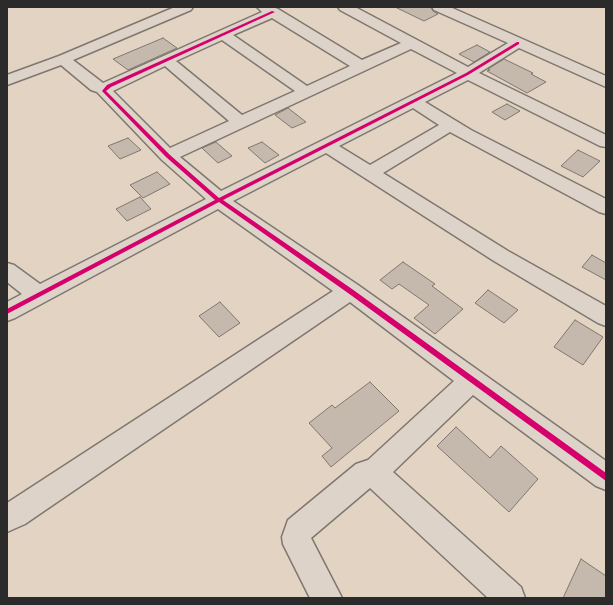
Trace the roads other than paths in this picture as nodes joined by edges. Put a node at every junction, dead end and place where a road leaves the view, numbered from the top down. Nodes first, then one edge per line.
1 (186, 7) edge
2 (345, 7) edge
3 (439, 7) edge
4 (269, 10) edge
5 (223, 35) junction
6 (412, 43) junction
7 (518, 44) junction
8 (64, 59) junction
9 (166, 60) junction
10 (362, 67) junction
11 (468, 74) junction
12 (7, 80) edge
13 (606, 82) edge
14 (105, 88) junction
15 (306, 92) junction
16 (414, 102) junction
17 (240, 122) junction
18 (450, 125) junction
19 (606, 142) edge
20 (327, 146) junction
21 (168, 156) junction
22 (370, 173) junction
23 (219, 200) junction
24 (606, 207) edge
25 (7, 271) edge
26 (350, 291) junction
27 (39, 295) junction
28 (7, 312) edge
29 (606, 317) edge
30 (472, 380) junction
31 (373, 473) junction
32 (606, 476) edge
33 (7, 518) edge
34 (327, 598) edge
35 (510, 598) edge

1 - 8 street
2 - 6 street
3 - 7 street
4 - 5 street
4 - 10 street
5 - 9 street
5 - 15 street
6 - 10 street
6 - 11 street
7 - 11 street
7 - 13 street
8 - 12 street
8 - 14 street
9 - 14 street
9 - 17 street
10 - 15 street
11 - 16 street
11 - 19 street
14 - 21 street
15 - 17 street
16 - 18 street
16 - 20 street
17 - 21 street
18 - 22 street
18 - 24 street
20 - 22 street
20 - 23 street
21 - 23 street
22 - 29 street
23 - 26 street
23 - 27 street
25 - 27 street
26 - 30 street
26 - 33 street
27 - 28 street
30 - 31 street
30 - 32 street
31 - 34 street
31 - 35 street

